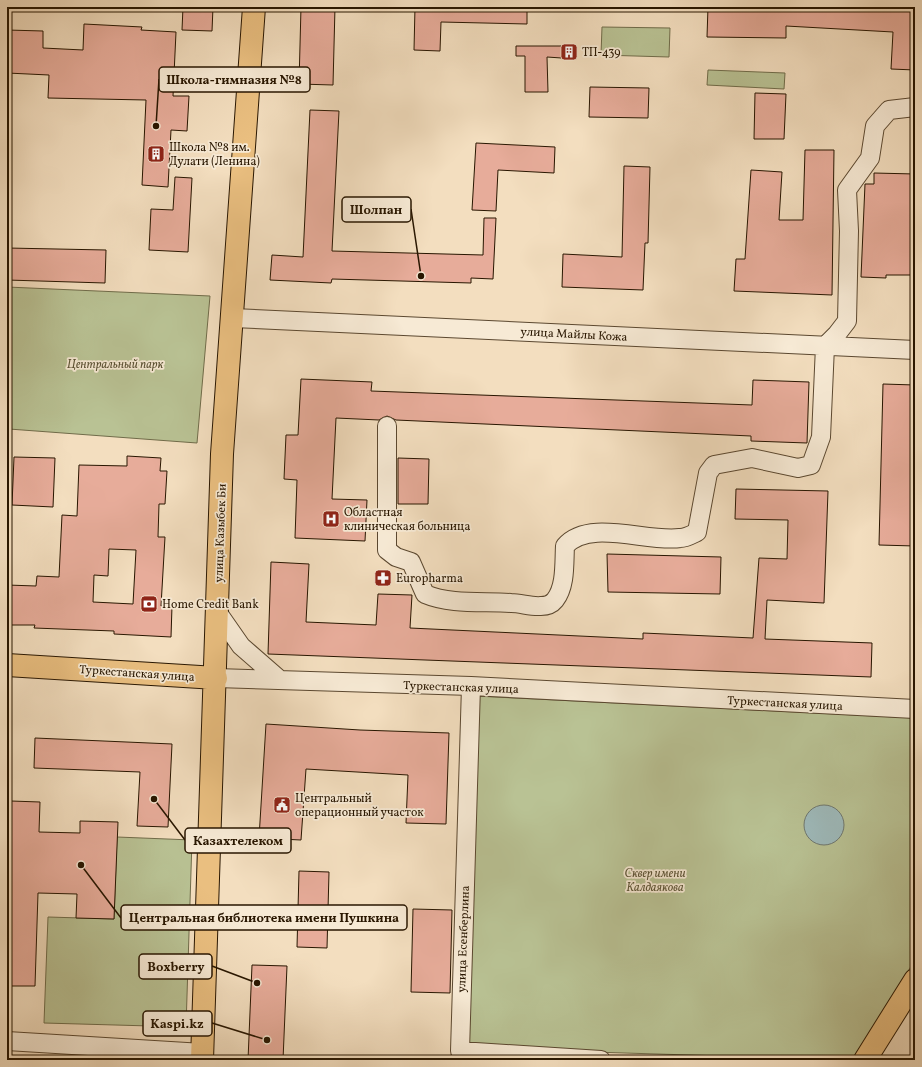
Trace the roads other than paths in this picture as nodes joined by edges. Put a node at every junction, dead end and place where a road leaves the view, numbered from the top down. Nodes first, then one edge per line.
1 (254, 7) edge
2 (915, 107) edge
3 (233, 318) junction
4 (825, 346) junction
5 (915, 350) edge
6 (387, 426) dead end
7 (218, 613) junction
8 (7, 665) edge
9 (216, 678) junction
10 (280, 680) junction
11 (471, 686) junction
12 (915, 709) edge
13 (915, 980) edge
14 (7, 1041) edge
15 (202, 1056) edge
16 (601, 1060) edge
17 (865, 1060) edge

1 - 3 main road, улица Казыбек Би
2 - 4 street
3 - 4 street, улица Майлы Кожа
3 - 7 main road, улица Казыбек Би
4 - 5 street, улица Майлы Кожа
4 - 6 street
7 - 9 main road, улица Казыбек Би
7 - 10 street
8 - 9 main road, Туркестанская улица
9 - 10 street, Туркестанская улица
9 - 15 main road, улица Казыбек Би
10 - 11 street, Туркестанская улица
11 - 12 street, Туркестанская улица
11 - 16 street, улица Есенберлина
13 - 17 main road
14 - 15 street

